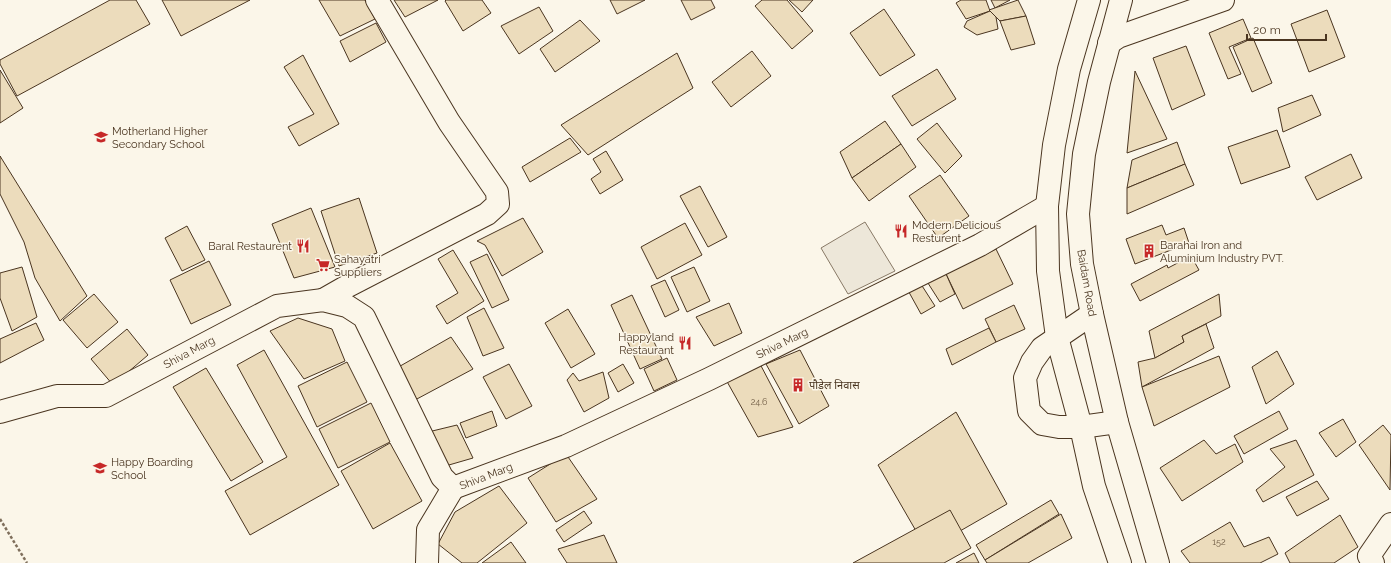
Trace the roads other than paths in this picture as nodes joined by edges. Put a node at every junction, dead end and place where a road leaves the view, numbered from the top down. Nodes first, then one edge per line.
1 (377, 0) edge
2 (1089, 0) edge
3 (1121, 0) edge
4 (1223, 0) edge
5 (1109, 43) junction
6 (1046, 206) junction
7 (323, 300) junction
8 (1092, 314) junction
9 (1057, 337) junction
10 (0, 412) edge
11 (1117, 422) junction
12 (1082, 427) junction
13 (453, 488) junction
14 (1391, 524) edge
15 (1367, 561) edge
16 (426, 563) edge
17 (1120, 563) edge
18 (1158, 563) edge

1 - 7 street
2 - 6 street
3 - 5 street, Baidam Road
4 - 5 street
5 - 8 street, Baidam Road
6 - 9 street
6 - 13 street, Shiva Marg
7 - 10 street, Shiva Marg
7 - 13 street, Shiva Marg
8 - 9 street
8 - 11 street, Baidam Road
9 - 12 street
9 - 12 street
11 - 12 street
11 - 18 street, Baidam Road
12 - 17 street
13 - 16 street
14 - 15 street

